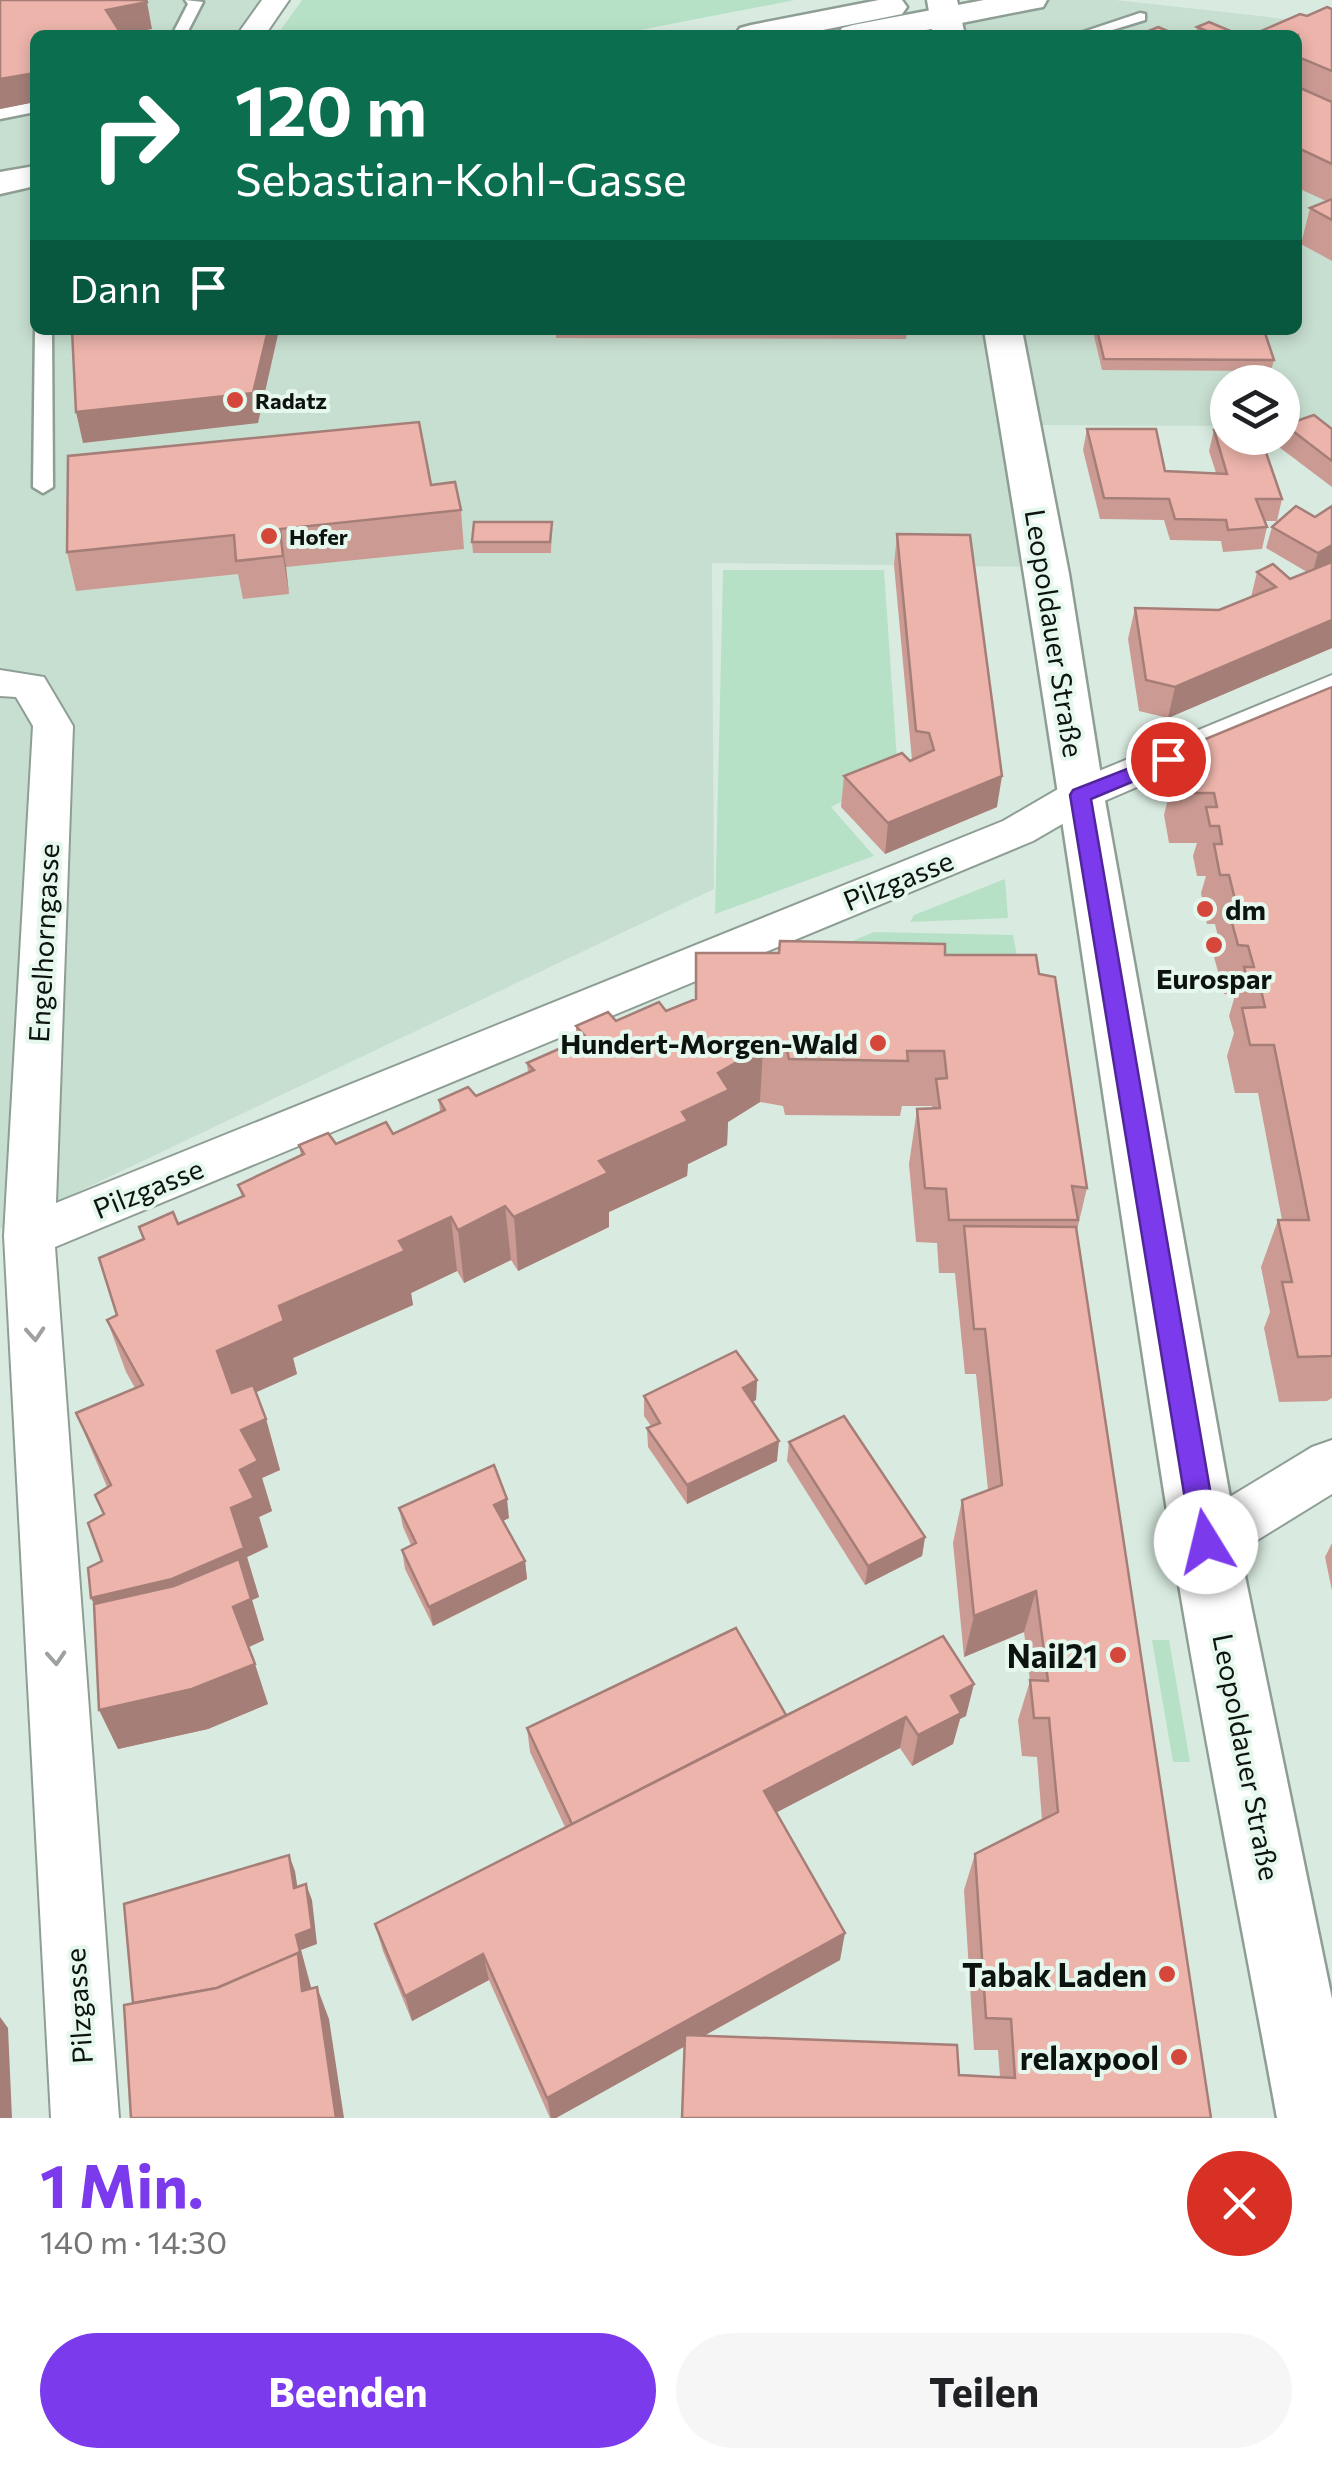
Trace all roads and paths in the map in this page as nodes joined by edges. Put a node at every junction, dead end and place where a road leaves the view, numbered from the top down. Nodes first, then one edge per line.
1 (192, 0) edge
2 (276, 0) edge
3 (1032, 0) edge
4 (941, 13) edge
5 (1140, 17) dead end
6 (182, 30) edge
7 (255, 30) edge
8 (794, 30) edge
9 (873, 30) edge
10 (1098, 30) edge
11 (30, 108) edge
12 (0, 114) edge
13 (30, 177) edge
14 (0, 183) edge
15 (30, 202) edge
16 (0, 208) edge
17 (42, 335) edge
18 (1004, 335) edge
19 (44, 487) dead end
20 (0, 683) edge
21 (1332, 688) edge
22 (1080, 795) junction
23 (20, 1261) edge
24 (1332, 1464) edge
25 (1206, 1542) junction
26 (85, 2118) edge
27 (1317, 2118) edge

1 - 6 lane
2 - 7 street
3 - 4 main road
4 - 8 main road
4 - 9 main road
5 - 10 lane
11 - 12 lane
13 - 14 main road
15 - 16 main road
17 - 19 lane
18 - 22 main road, Leopoldauer Straße
20 - 23 street, Engelhorngasse
21 - 22 street, Pilzgasse
22 - 23 street, Pilzgasse
22 - 25 main road, Leopoldauer Straße
23 -> 26 street, Pilzgasse
24 - 25 street
25 - 27 main road, Leopoldauer Straße

